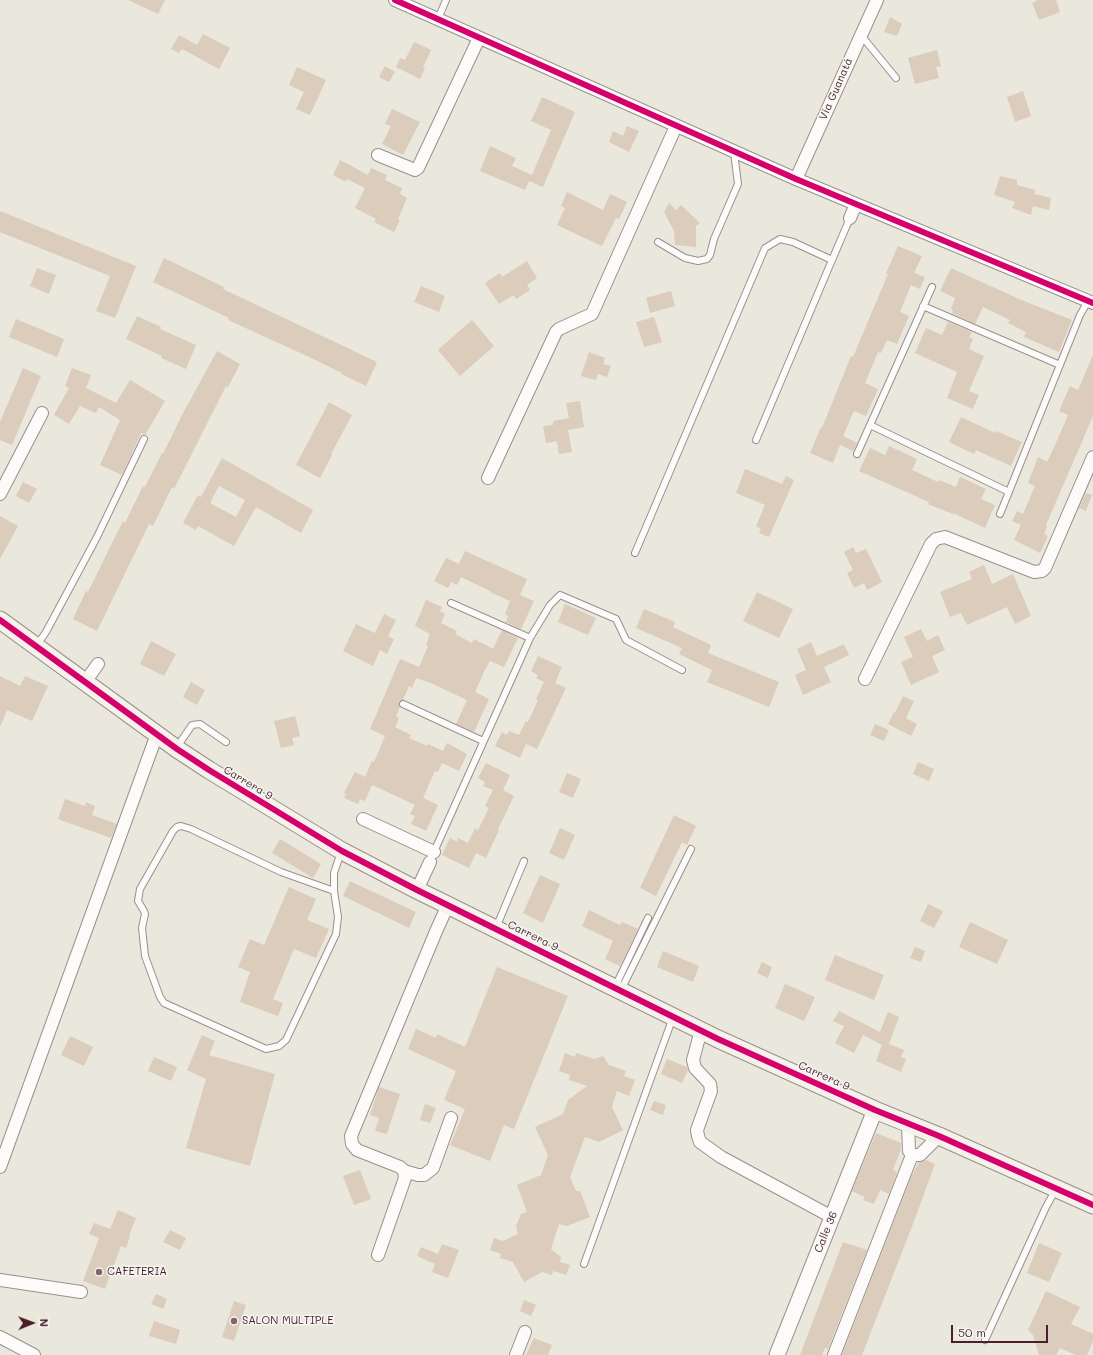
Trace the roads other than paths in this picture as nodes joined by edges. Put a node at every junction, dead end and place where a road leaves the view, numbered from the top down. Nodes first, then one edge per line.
1 (395, 0) edge
2 (446, 0) edge
3 (877, 0) edge
4 (438, 19) junction
5 (860, 34) junction
6 (479, 38) junction
7 (896, 78) dead end
8 (676, 126) junction
9 (734, 152) junction
10 (378, 155) dead end
11 (796, 179) junction
12 (856, 204) junction
13 (850, 218) joint
14 (658, 242) dead end
15 (832, 260) junction
16 (932, 287) dead end
17 (1090, 302) edge
18 (924, 306) junction
19 (1060, 365) junction
20 (42, 413) dead end
21 (870, 425) junction
22 (144, 439) dead end
23 (756, 440) dead end
24 (857, 454) dead end
25 (1093, 457) edge
26 (488, 478) dead end
27 (1009, 492) junction
28 (0, 494) edge
29 (1000, 514) dead end
30 (635, 553) dead end
31 (451, 603) dead end
32 (0, 620) edge
33 (530, 638) junction
34 (36, 646) junction
35 (98, 664) dead end
36 (682, 670) dead end
37 (865, 679) dead end
38 (85, 682) junction
39 (403, 704) dead end
40 (157, 734) junction
41 (483, 741) junction
42 (226, 742) dead end
43 (177, 749) junction
44 (363, 819) dead end
45 (691, 849) dead end
46 (342, 851) junction
47 (432, 857) junction
48 (524, 861) dead end
49 (417, 890) junction
50 (334, 891) junction
51 (448, 905) junction
52 (648, 918) dead end
53 (496, 929) junction
54 (618, 989) junction
55 (673, 1016) junction
56 (701, 1030) junction
57 (875, 1110) junction
58 (451, 1118) dead end
59 (908, 1124) junction
60 (939, 1136) junction
61 (912, 1155) junction
62 (0, 1167) edge
63 (404, 1171) junction
64 (1057, 1188) junction
65 (1093, 1205) edge
66 (832, 1217) junction
67 (378, 1255) dead end
68 (584, 1264) dead end
69 (0, 1280) edge
70 (82, 1292) dead end
71 (526, 1332) dead end
72 (0, 1337) edge
73 (985, 1340) dead end
74 (34, 1355) edge
75 (516, 1355) edge
76 (777, 1355) edge
77 (834, 1355) edge

1 - 4 street
2 - 4 lane
3 - 5 street, Vía Guanatá
4 - 6 street
5 - 7 lane
5 - 11 street, Vía Guanatá
6 - 8 street
6 - 10 street
8 - 9 street
8 - 26 street
9 - 11 street
9 - 14 lane
11 - 12 street
12 - 13 street
12 - 17 street
13 - 15 lane
15 - 23 lane
15 - 30 lane
16 - 18 lane
17 - 19 lane
18 - 19 lane
18 - 21 lane
19 - 27 lane
20 - 28 street
21 - 24 lane
21 - 27 lane
22 - 34 lane
25 - 37 street
27 - 29 lane
31 - 33 lane
32 - 34 main road, Carrera 9
33 - 36 lane
33 - 41 lane
34 - 38 main road, Carrera 9
35 - 38 street
38 - 40 main road, Carrera 9
39 - 41 lane
40 - 43 main road, Carrera 9
40 - 62 street
41 - 47 lane
42 - 43 lane
43 - 46 main road, Carrera 9
44 - 47 street
45 - 54 lane
46 - 49 main road, Carrera 9
46 - 50 lane
47 - 49 street
48 - 53 lane
49 - 51 main road, Carrera 9
50 - 50 lane
51 - 53 main road, Carrera 9
51 - 63 street
52 - 54 lane
53 - 54 main road, Carrera 9
54 - 55 main road, Carrera 9
55 - 56 main road, Carrera 9
55 - 68 lane
56 - 57 main road, Carrera 9
56 - 66 street
57 - 59 main road, Carrera 9
57 - 66 street, Calle 36
58 - 63 street
59 - 60 main road, Carrera 9
59 - 61 street
60 - 61 street
60 - 64 main road, Carrera 9
61 - 77 street
63 - 67 street
64 - 65 main road, Carrera 9
64 - 73 lane
66 - 76 street, Calle 36
69 - 70 street
71 - 75 street
72 - 74 street

